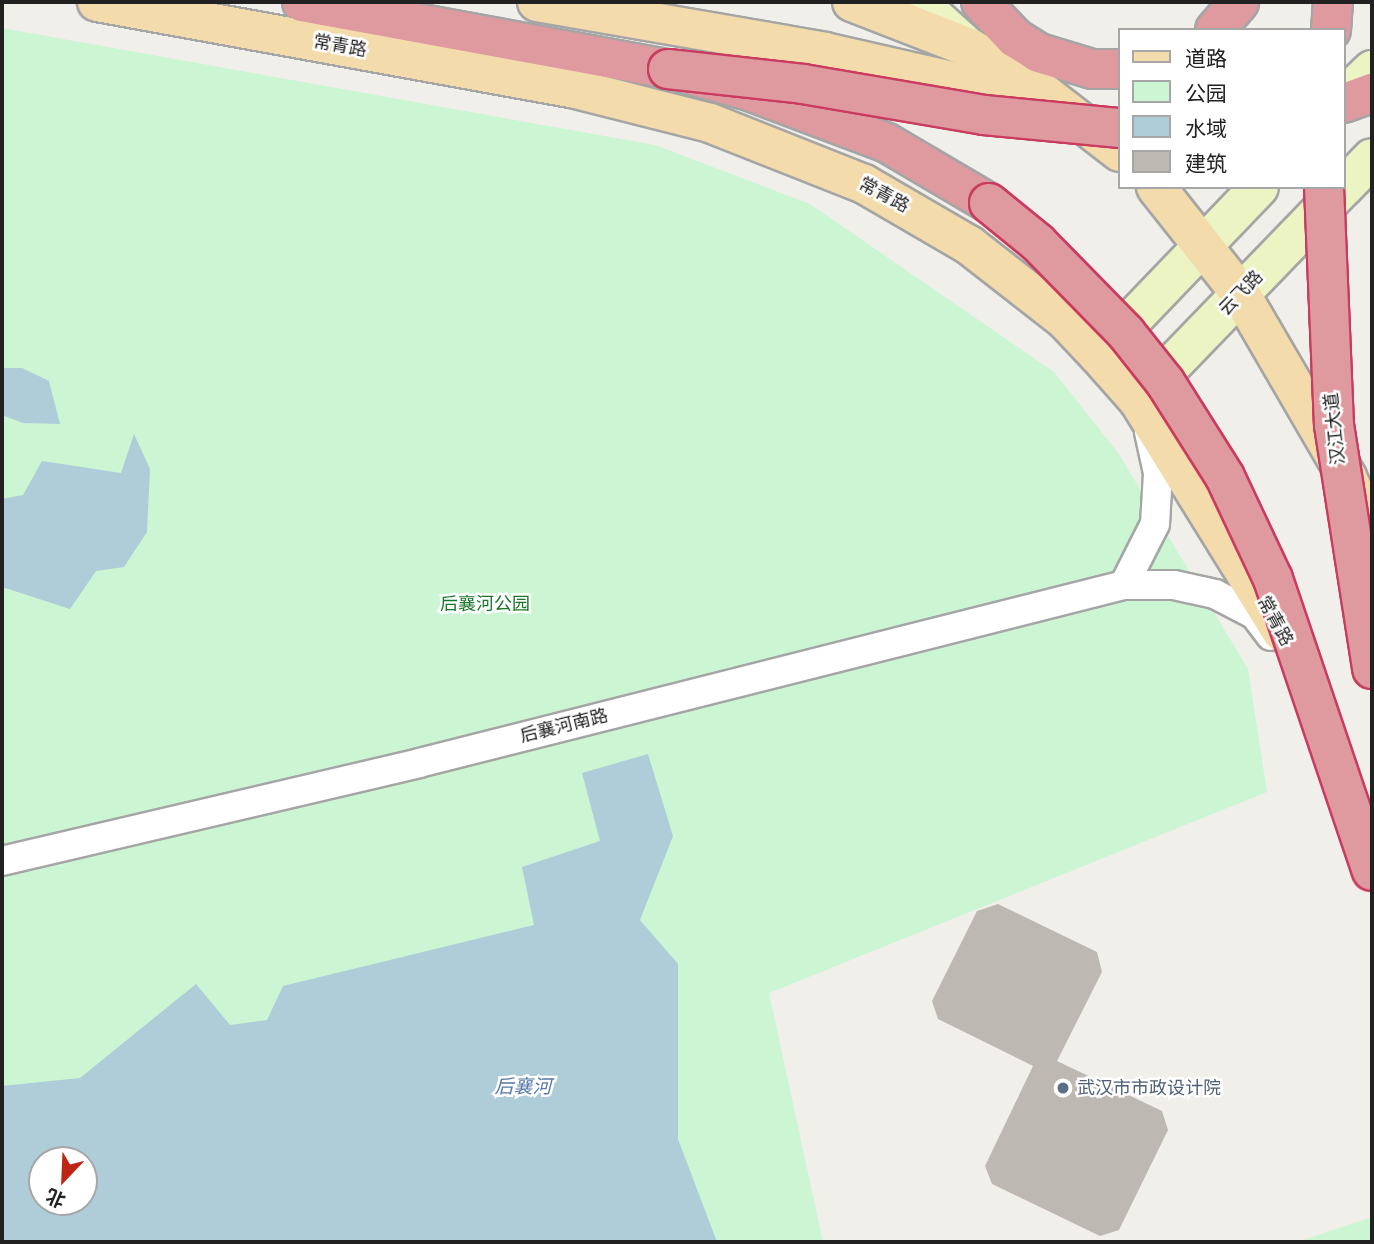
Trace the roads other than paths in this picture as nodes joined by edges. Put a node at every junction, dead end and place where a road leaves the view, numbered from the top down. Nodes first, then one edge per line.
1 (97, 2) edge
2 (302, 2) edge
3 (537, 2) edge
4 (852, 2) edge
5 (918, 2) edge
6 (981, 2) edge
7 (1238, 2) edge
8 (1333, 2) edge
9 (1217, 28) edge
10 (1331, 28) edge
11 (970, 48) junction
12 (668, 69) junction
13 (1118, 69) edge
14 (1372, 70) edge
15 (1372, 93) edge
16 (1346, 95) edge
17 (1346, 102) edge
18 (1102, 124) edge
19 (1118, 149) edge
20 (1372, 158) edge
21 (1346, 185) edge
22 (1158, 189) edge
23 (1257, 189) edge
24 (1324, 189) edge
25 (1342, 189) edge
26 (1206, 244) junction
27 (1240, 293) junction
28 (1098, 355) junction
29 (1138, 400) junction
30 (1372, 533) edge
31 (1124, 585) junction
32 (1372, 669) edge
33 (1338, 742) junction
34 (1372, 825) edge
35 (2, 861) edge
36 (1372, 871) edge

1 - 28 main road, 常青路
2 - 12 highway
3 - 18 main road
4 - 11 main road
5 - 11 street
6 - 13 highway
7 - 9 highway
8 - 10 highway
11 - 18 main road
12 - 18 highway, bridge
12 - 36 highway, bridge
14 - 16 street
15 - 17 highway
18 - 19 main road
20 - 21 street, 云飞路
22 - 26 main road
23 - 26 street
24 - 32 highway, 汉江大道, bridge
25 - 27 street, 云飞路
26 - 27 main road
26 - 28 street
27 - 29 street, 云飞路
27 - 30 main road
28 - 29 main road, 常青路
29 - 31 street
29 - 33 main road, 常青路
31 - 33 street, 后襄河南路
31 - 35 street, 后襄河南路
33 - 34 main road, 常青路

